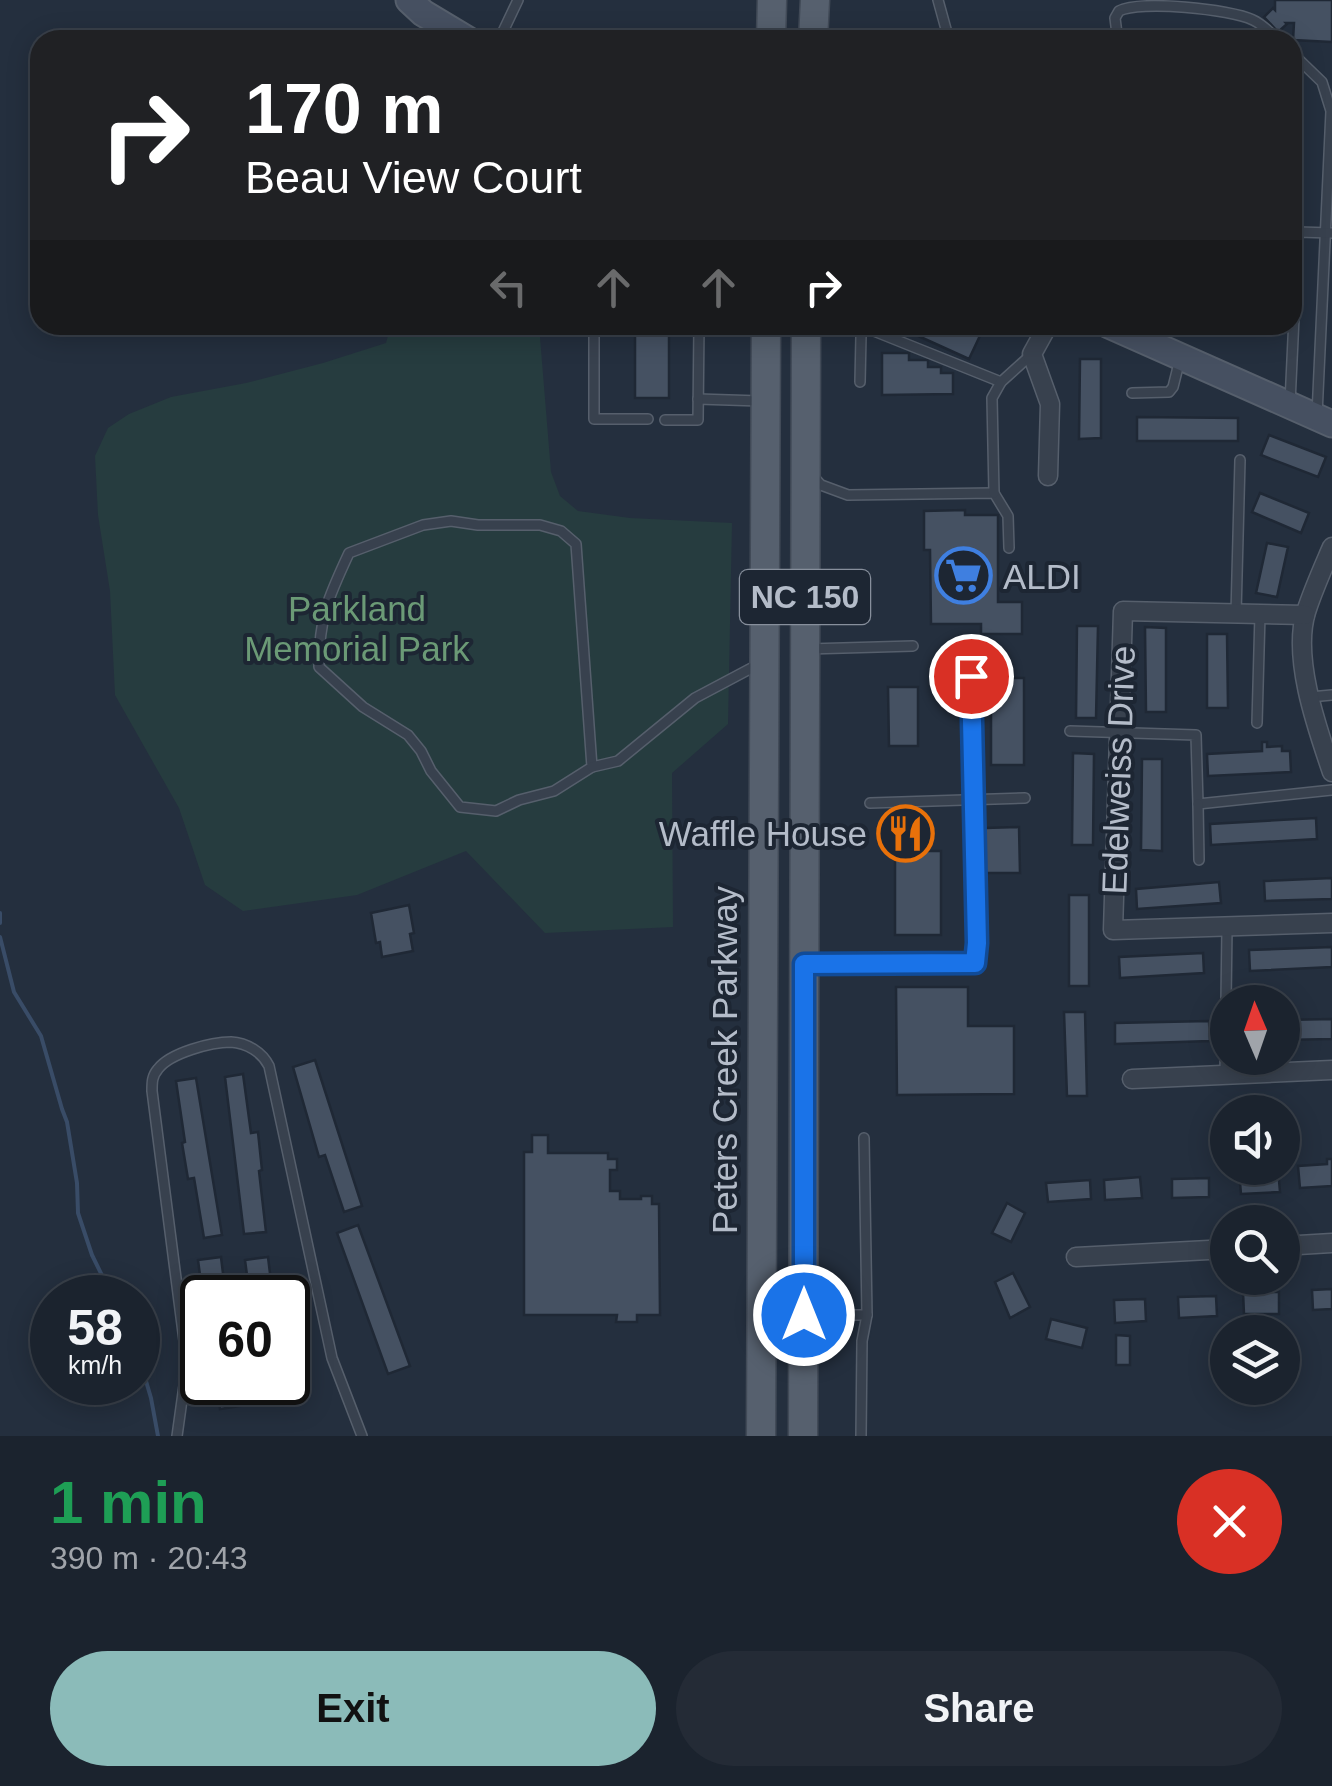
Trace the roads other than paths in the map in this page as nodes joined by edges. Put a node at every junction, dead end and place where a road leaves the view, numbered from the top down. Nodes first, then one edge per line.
1 (409, 0) edge
2 (518, 0) edge
3 (772, 0) edge
4 (815, 0) edge
5 (938, 0) edge
6 (452, 30) edge
7 (504, 30) edge
8 (771, 30) edge
9 (814, 30) edge
10 (946, 30) edge
11 (1116, 30) edge
12 (1266, 30) edge
13 (1302, 62) edge
14 (1302, 232) edge
15 (1329, 233) edge
16 (594, 335) edge
17 (699, 335) edge
18 (766, 335) edge
19 (806, 335) edge
20 (861, 335) edge
21 (887, 335) edge
22 (1042, 335) edge
23 (1132, 335) edge
24 (1293, 335) edge
25 (1032, 354) junction
26 (1180, 356) junction
27 (860, 382) dead end
28 (1000, 382) junction
29 (1132, 393) dead end
30 (698, 399) junction
31 (1290, 405) junction
32 (765, 406) junction
33 (648, 419) dead end
34 (665, 420) dead end
35 (1324, 421) edge
36 (1240, 460) dead end
37 (806, 468) junction
38 (1048, 476) dead end
39 (994, 494) junction
40 (1332, 547) edge
41 (1008, 548) dead end
42 (1236, 614) junction
43 (1260, 614) junction
44 (1305, 615) junction
45 (913, 646) dead end
46 (806, 650) junction
47 (764, 662) junction
48 (971, 676) dead end
49 (1332, 695) edge
50 (1310, 697) junction
51 (1257, 723) dead end
52 (1070, 731) dead end
53 (1119, 734) junction
54 (592, 767) junction
55 (1332, 772) edge
56 (1332, 790) edge
57 (1025, 798) dead end
58 (972, 799) junction
59 (870, 803) dead end
60 (1198, 804) junction
61 (1199, 860) dead end
62 (1332, 923) edge
63 (1227, 925) junction
64 (804, 964) junction
65 (1227, 985) edge
66 (1332, 1070) edge
67 (1300, 1072) edge
68 (1226, 1075) edge
69 (1132, 1079) dead end
70 (864, 1138) dead end
71 (1332, 1243) edge
72 (1300, 1245) edge
73 (1210, 1249) edge
74 (1076, 1257) dead end
75 (804, 1315) junction
76 (867, 1315) junction
77 (764, 1428) edge
78 (177, 1436) edge
79 (362, 1436) edge
80 (804, 1436) edge
81 (862, 1436) edge

1 - 6 street
2 - 7 lane
3 - 8 main road
4 - 9 main road
5 - 10 lane
11 - 12 lane
13 - 15 lane
14 - 15 lane
15 - 35 lane
16 - 33 lane
17 - 30 lane
18 - 32 main road, Peters Creek Parkway / NC 150
19 - 37 main road, NC 150
20 - 27 lane
21 - 28 lane
22 - 25 street
23 - 26 street
24 - 31 lane
25 - 28 lane
25 - 38 street
26 - 29 lane
26 - 31 street
28 - 39 lane
30 - 32 lane
30 - 34 lane
31 - 35 street
32 - 46 main road
32 - 47 main road, Peters Creek Parkway / NC 150
36 - 42 lane
37 - 39 lane
37 - 46 main road, NC 150
39 - 41 lane
40 - 44 street
42 - 43 street, Edelweiss Drive
42 - 53 street, Edelweiss Drive
43 - 44 street, Edelweiss Drive
43 - 51 lane
44 - 50 street
45 - 46 lane
46 - 64 main road, NC 150
47 - 54 lane
47 - 77 main road, Peters Creek Parkway / NC 150
48 - 58 street
49 - 50 lane
50 - 55 street
52 - 53 lane
53 - 60 lane
53 - 63 street, Edelweiss Drive
54 - 54 lane
56 - 60 lane
57 - 58 lane
58 - 59 lane
58 - 64 street
60 - 61 lane
62 - 63 street
63 - 65 lane
64 - 75 main road, NC 150
66 - 67 street
68 - 69 street
70 - 76 lane
71 - 72 street
73 - 74 street
75 - 76 lane
75 - 80 main road, NC 150
76 - 81 lane
78 - 79 lane

